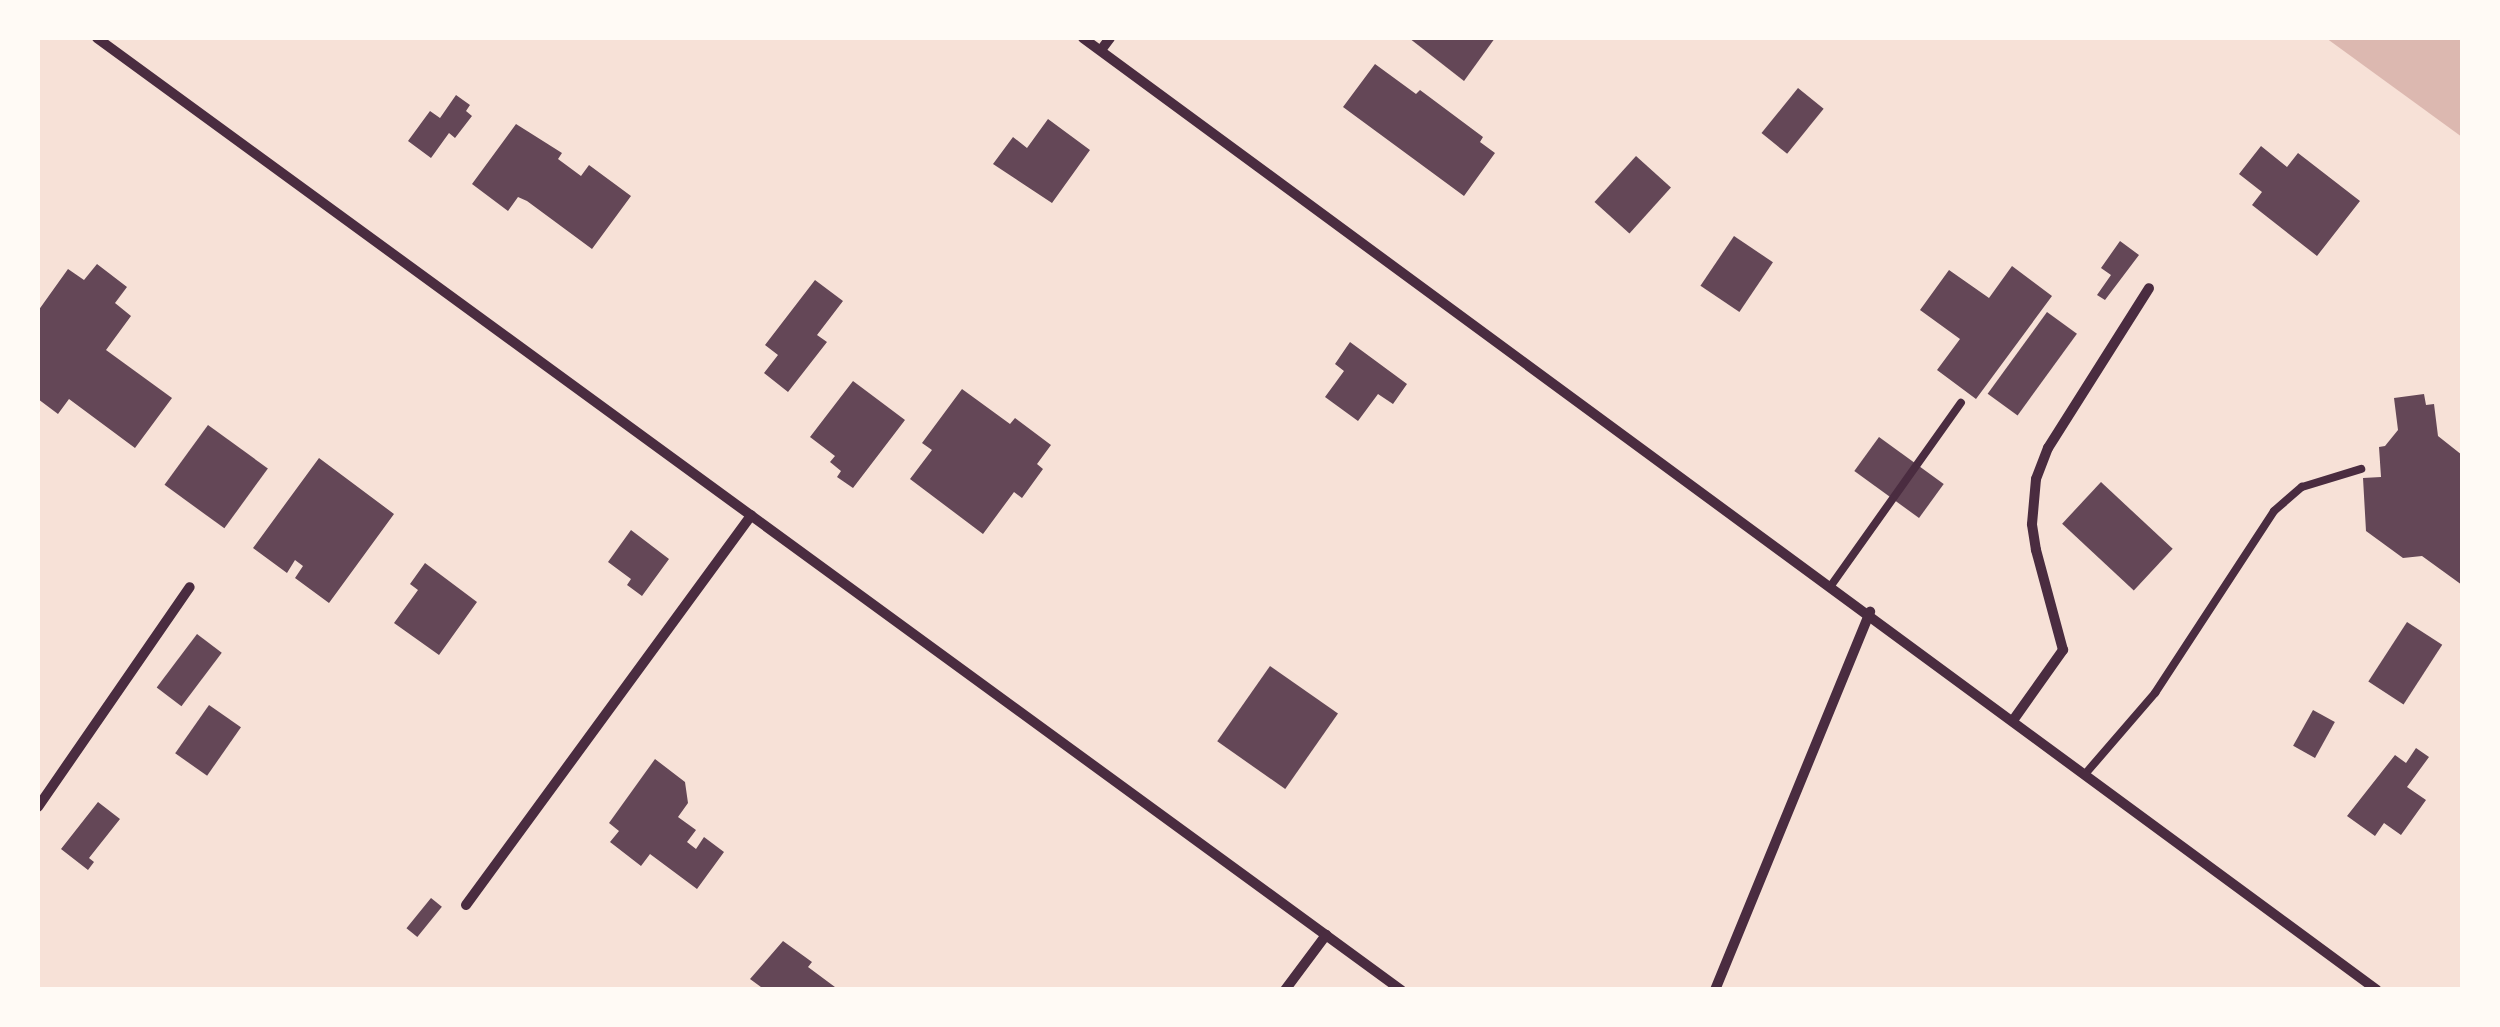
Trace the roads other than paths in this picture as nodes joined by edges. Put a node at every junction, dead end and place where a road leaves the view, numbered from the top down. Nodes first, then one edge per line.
1 (97, 38) edge
2 (1083, 38) edge
3 (1110, 38) edge
4 (1101, 50) junction
5 (2149, 288) dead end
6 (1960, 403) dead end
7 (2361, 469) dead end
8 (751, 515) junction
9 (190, 586) dead end
10 (1830, 587) junction
11 (1870, 612) junction
12 (2014, 720) junction
13 (2086, 773) junction
14 (38, 808) edge
15 (466, 905) dead end
16 (1326, 935) junction
17 (1285, 990) edge
18 (1400, 990) edge
19 (1715, 990) edge
20 (2378, 990) edge

1 - 8 street
2 - 4 street
3 - 4 street
4 - 10 street
5 - 12 street
6 - 10 lane
7 - 13 lane
8 - 15 street
8 - 16 street
9 - 14 street
10 - 11 street
11 - 12 street
11 - 19 street
12 - 13 street
13 - 20 street
16 - 17 street
16 - 18 street

